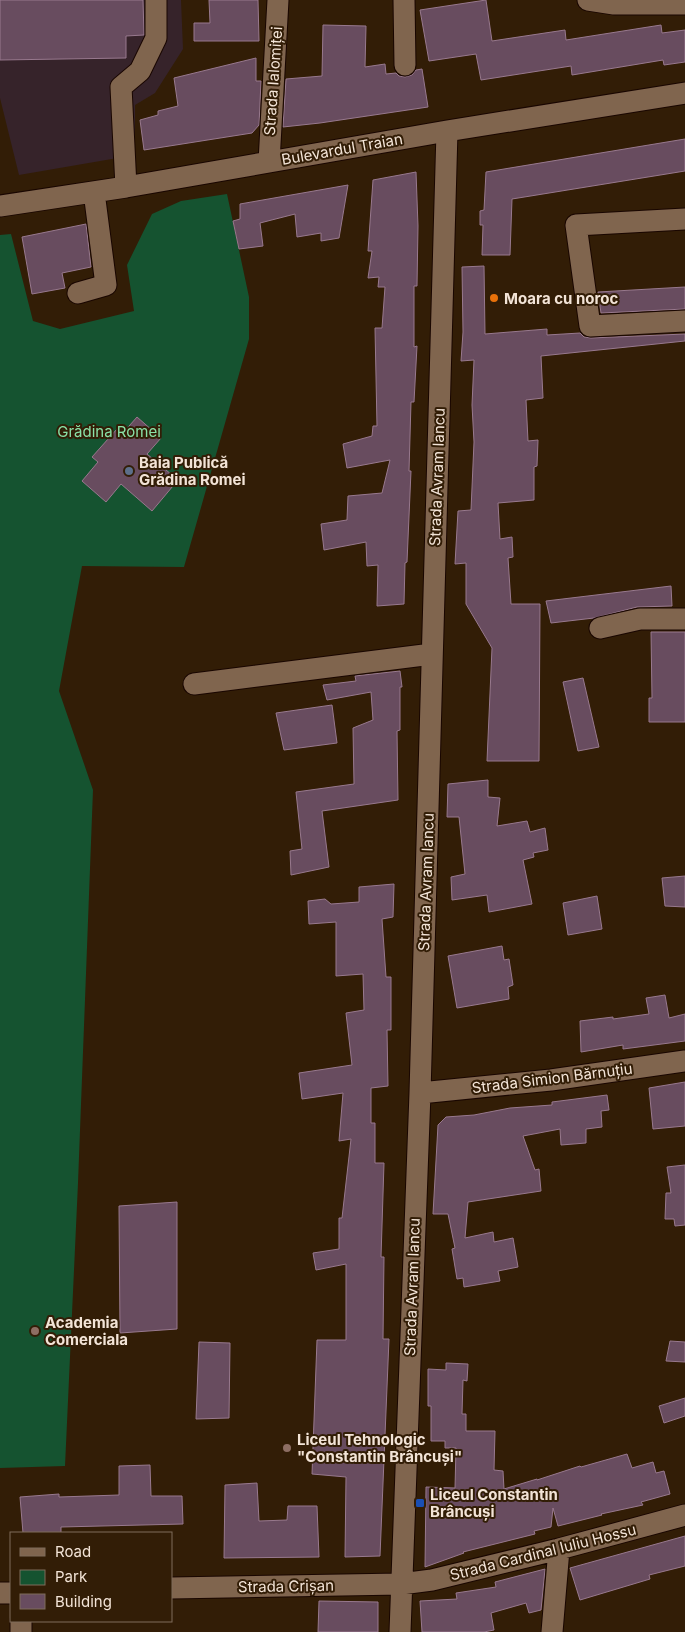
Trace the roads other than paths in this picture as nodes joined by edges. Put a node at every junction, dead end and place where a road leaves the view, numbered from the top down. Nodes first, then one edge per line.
1 (156, 0) edge
2 (278, 0) edge
3 (404, 0) edge
4 (588, 0) edge
5 (615, 2) edge
6 (685, 4) edge
7 (406, 65) dead end
8 (685, 93) edge
9 (447, 132) junction
10 (269, 162) junction
11 (126, 187) junction
12 (94, 192) junction
13 (0, 206) edge
14 (685, 219) edge
15 (78, 292) dead end
16 (685, 322) edge
17 (685, 619) edge
18 (600, 628) dead end
19 (432, 654) junction
20 (194, 684) dead end
21 (685, 1062) edge
22 (420, 1094) junction
23 (685, 1514) edge
24 (559, 1549) junction
25 (401, 1584) junction
26 (172, 1588) edge
27 (400, 1632) edge
28 (552, 1632) edge

1 - 11 street
2 - 10 street, Strada Ialomiței
3 - 7 street
4 - 5 street
5 - 6 street
8 - 9 street, Bulevardul Traian
9 - 10 street, Bulevardul Traian
9 - 19 street, Strada Avram Iancu
10 - 11 street, Bulevardul Traian
11 - 12 street, Bulevardul Traian
12 - 13 street, Bulevardul Traian
12 - 15 street
14 - 16 street
17 - 18 street
19 - 20 street
19 - 22 street, Strada Avram Iancu
21 - 22 street, Strada Simion Bărnuțiu
22 - 25 street, Strada Avram Iancu
23 - 24 street, Strada Cardinal Iuliu Hossu
24 - 25 street, Strada Cardinal Iuliu Hossu
24 - 28 street
25 - 26 street, Strada Crișan
25 - 27 street, Strada Avram Iancu

